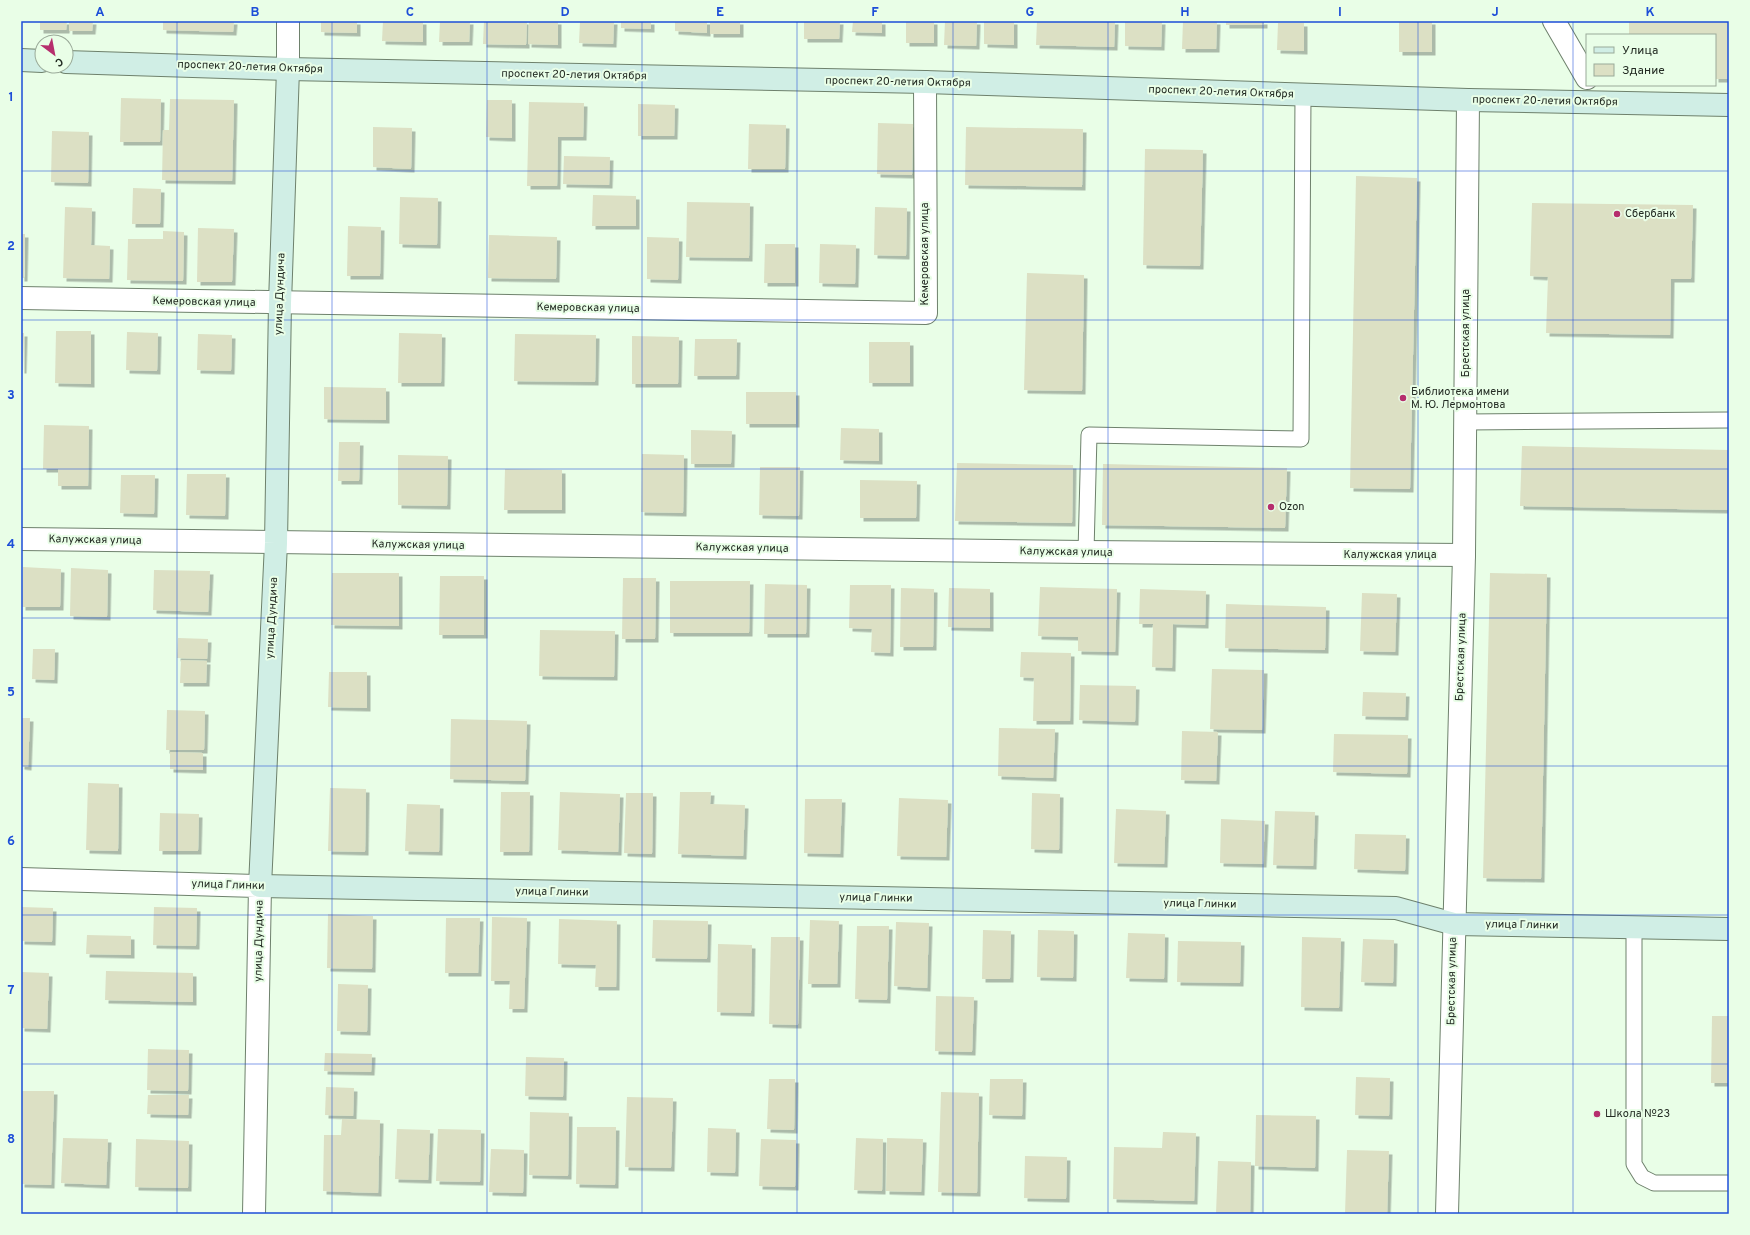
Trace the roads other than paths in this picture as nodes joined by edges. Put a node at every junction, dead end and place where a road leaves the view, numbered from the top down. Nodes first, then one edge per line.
1 (288, 21) edge
2 (1554, 21) edge
3 (21, 60) edge
4 (34, 61) edge
5 (74, 62) edge
6 (288, 69) junction
7 (1586, 76) edge
8 (925, 82) junction
9 (1596, 93) edge
10 (1303, 94) junction
11 (1468, 100) junction
12 (1729, 105) edge
13 (21, 298) edge
14 (280, 303) junction
15 (1729, 420) edge
16 (1466, 422) junction
17 (21, 539) edge
18 (276, 543) junction
19 (1086, 552) junction
20 (1464, 555) junction
21 (21, 879) edge
22 (260, 886) junction
23 (1454, 924) junction
24 (1634, 927) junction
25 (1729, 929) edge
26 (1729, 1183) edge
27 (254, 1214) edge
28 (1447, 1214) edge

1 - 6 street, улица Дундича
2 - 7 street
3 - 4 street
5 - 6 street, проспект 20-летия Октября
6 - 8 street, проспект 20-летия Октября
6 - 14 street, улица Дундича
8 - 10 street, проспект 20-летия Октября
8 - 14 street, Кемеровская улица
9 - 11 street, проспект 20-летия Октября
9 - 12 street, проспект 20-летия Октября
10 - 11 street, проспект 20-летия Октября
10 - 19 lane
11 - 16 street, Брестская улица
13 - 14 street, Кемеровская улица
14 - 18 street, улица Дундича
15 - 16 lane
16 - 20 street, Брестская улица
17 - 18 street, Калужская улица
18 - 19 street, Калужская улица
18 - 22 street, улица Дундича
19 - 20 street, Калужская улица
20 - 23 street, Брестская улица
21 - 22 street, улица Глинки
22 - 23 street, улица Глинки
22 - 27 street, улица Дундича
23 - 24 street, улица Глинки
23 - 28 street, Брестская улица
24 - 25 street, улица Глинки
24 - 26 lane

